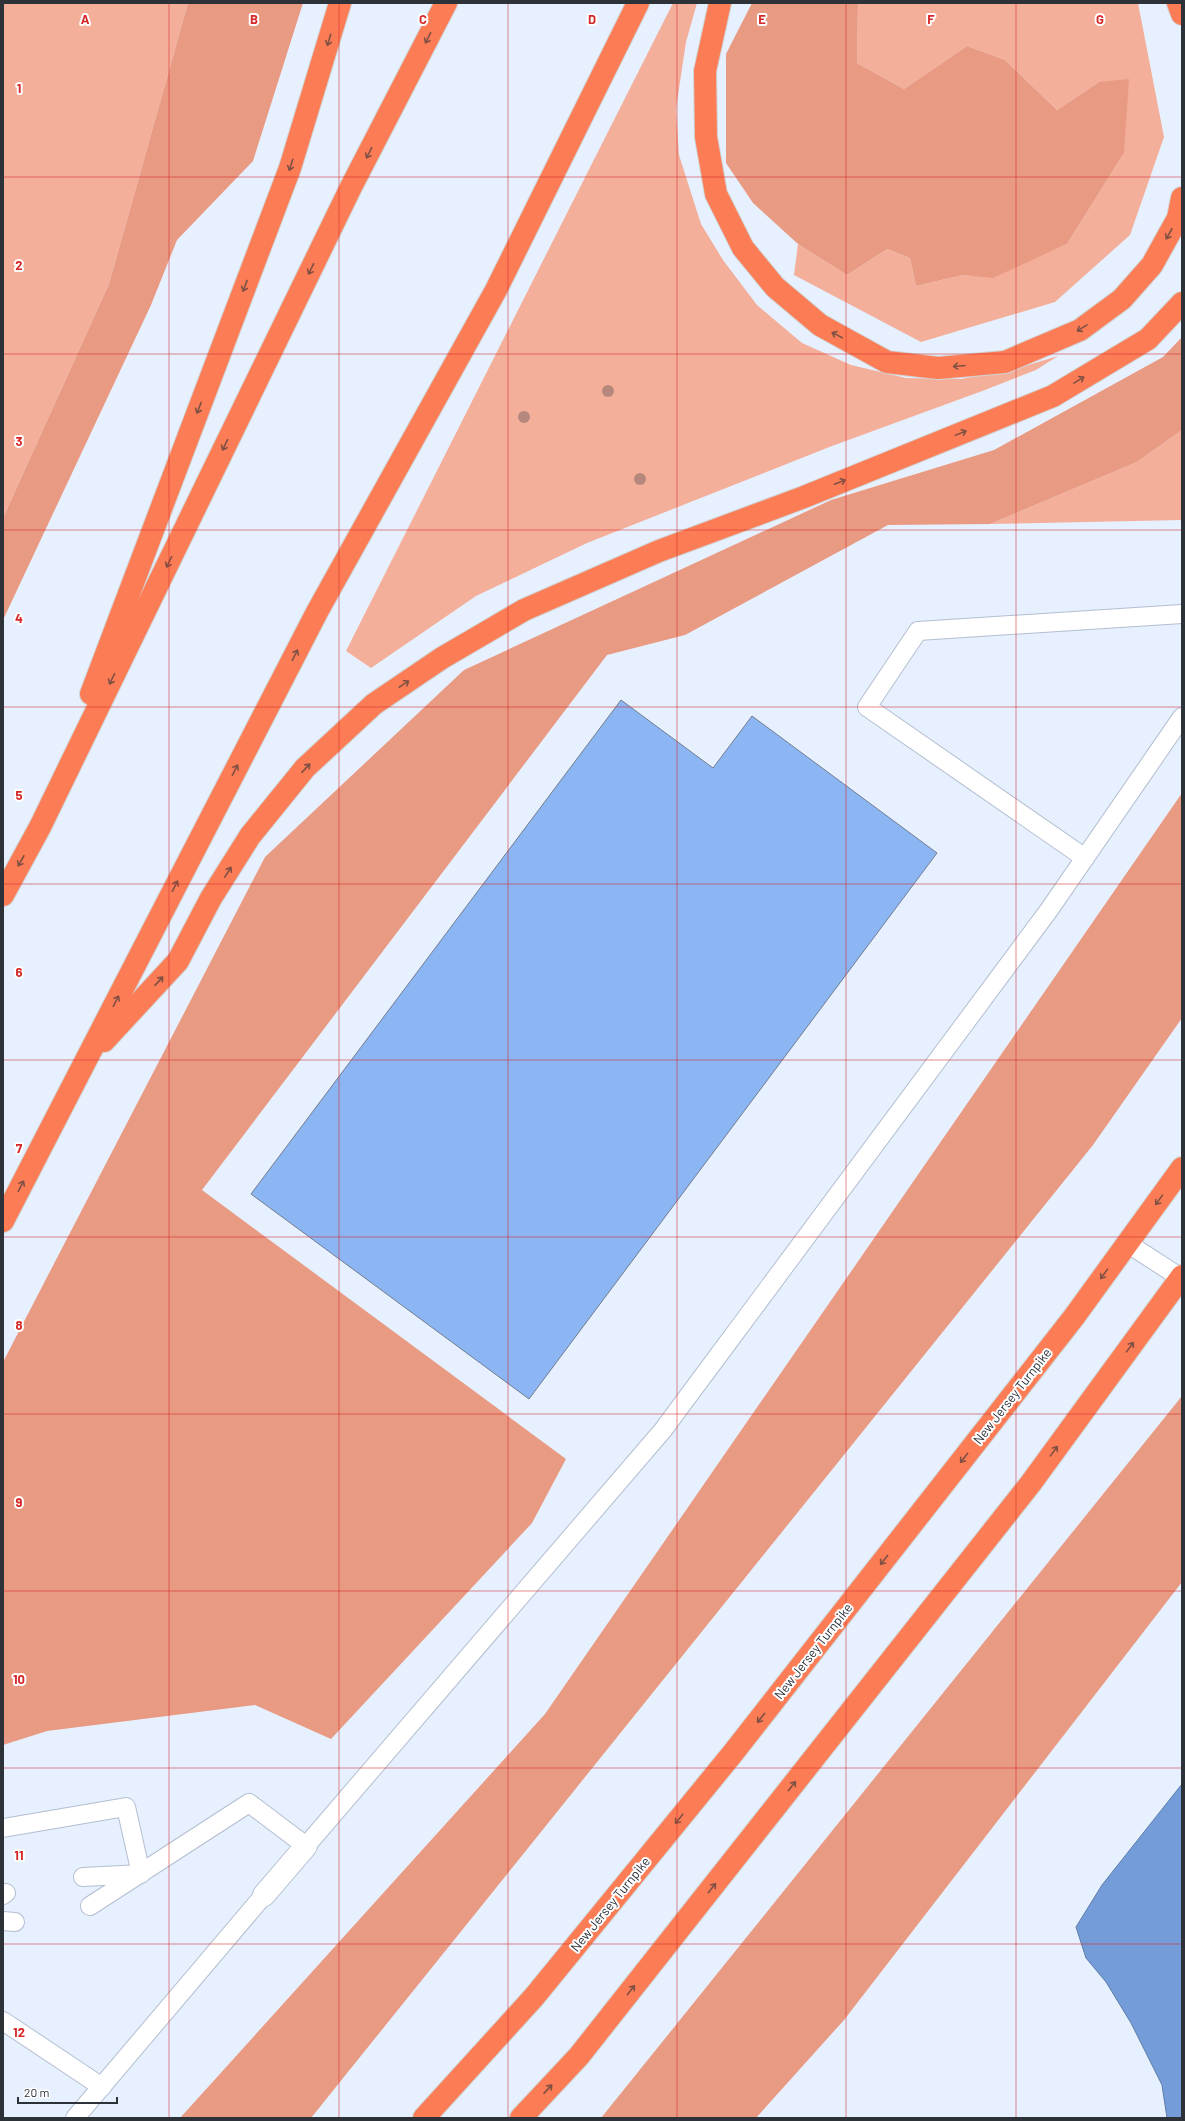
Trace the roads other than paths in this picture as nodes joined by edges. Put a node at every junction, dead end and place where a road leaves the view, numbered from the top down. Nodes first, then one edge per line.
1 (340, 3) edge
2 (446, 3) edge
3 (638, 3) edge
4 (720, 3) edge
5 (1178, 3) edge
6 (1182, 14) edge
7 (1182, 198) edge
8 (1182, 303) edge
9 (1182, 614) edge
10 (1182, 717) edge
11 (40, 828) junction
12 (1085, 858) junction
13 (3, 895) edge
14 (85, 1061) junction
15 (1182, 1168) edge
16 (3, 1221) edge
17 (1128, 1243) junction
18 (1182, 1277) edge
19 (3, 1828) edge
20 (306, 1846) junction
21 (141, 1874) junction
22 (83, 1878) dead end
23 (264, 1895) joint
24 (90, 1906) dead end
25 (3, 2021) edge
26 (102, 2087) junction
27 (76, 2118) edge
28 (424, 2118) edge
29 (521, 2118) edge

1 -> 11 highway
2 -> 11 highway
14 -> 3 highway
7 -> 4 highway
5 - 6 highway
14 -> 8 highway
9 - 12 lane
10 - 12 lane
11 -> 13 highway
12 - 20 lane
16 -> 14 highway
15 -> 17 highway, New Jersey Turnpike
17 - 18 lane
17 -> 28 highway, New Jersey Turnpike
29 -> 18 highway
19 - 21 lane
20 - 21 lane
20 - 23 street
21 - 22 lane
21 - 24 lane
23 - 26 lane
25 - 26 lane
26 - 27 lane

